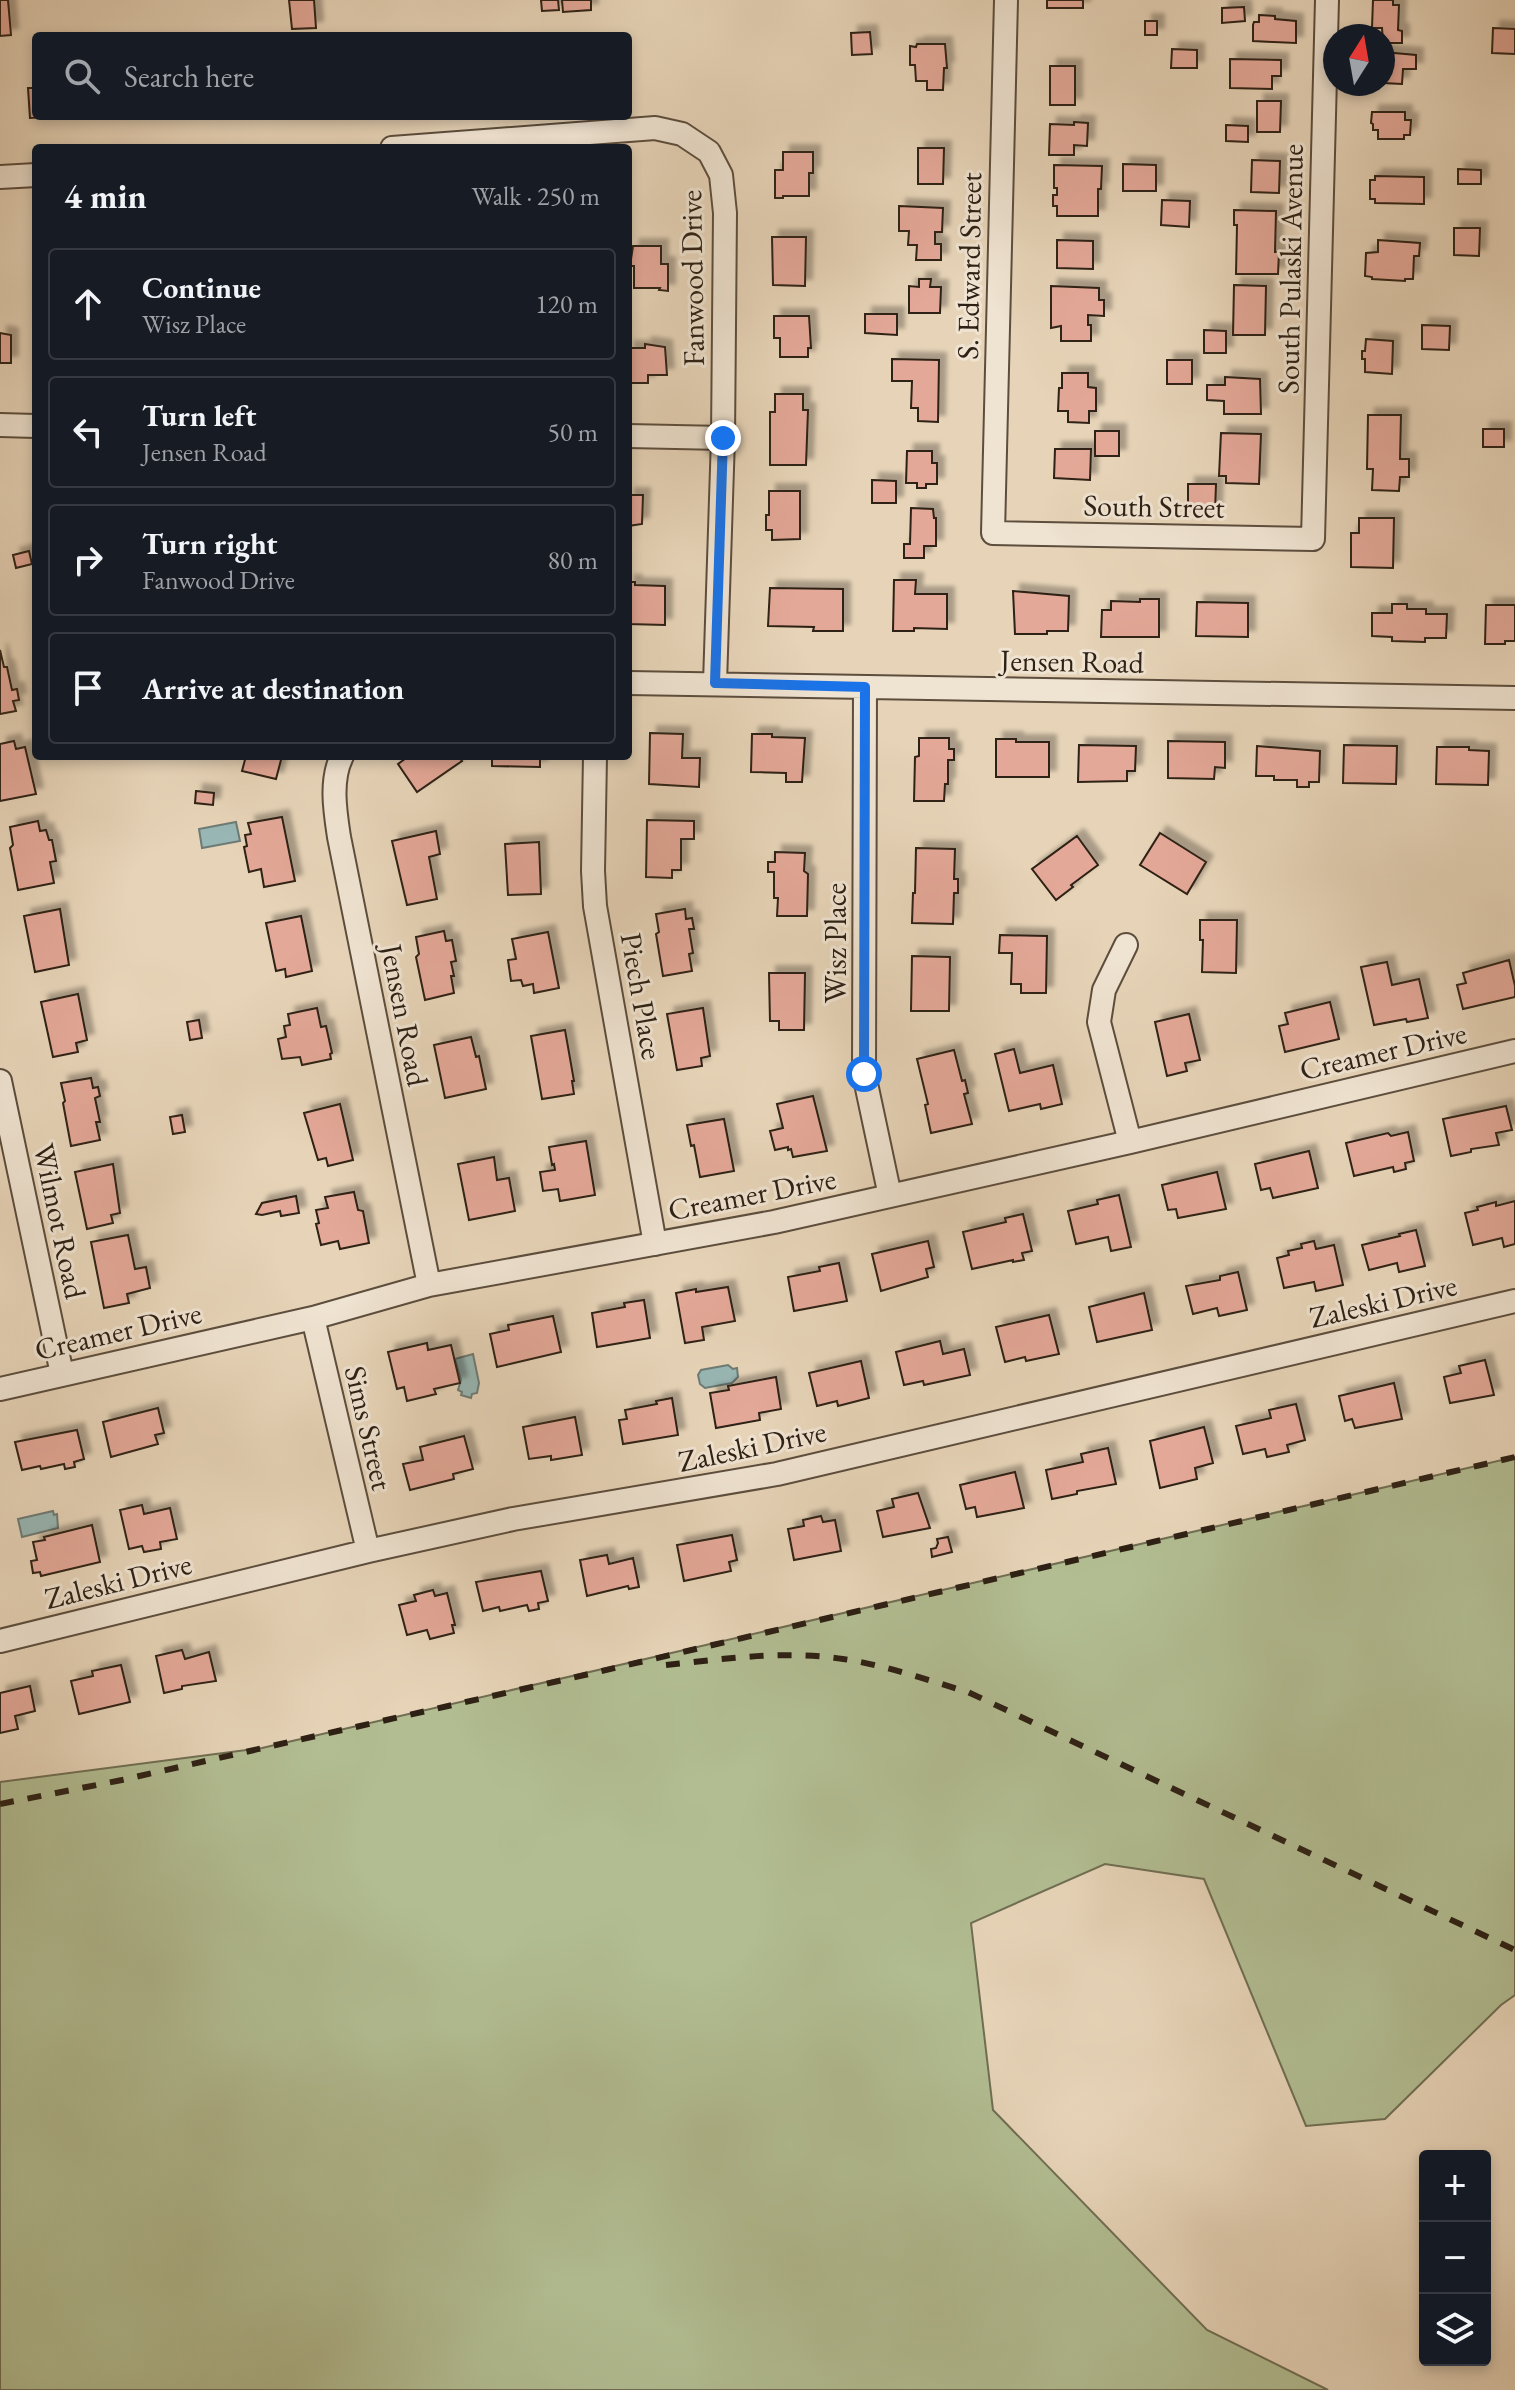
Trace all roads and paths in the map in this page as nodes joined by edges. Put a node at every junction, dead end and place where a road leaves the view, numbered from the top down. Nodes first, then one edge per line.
1 (1006, 0) edge
2 (1327, 0) edge
3 (445, 144) edge
4 (32, 175) edge
5 (0, 177) edge
6 (0, 425) edge
7 (32, 426) edge
8 (632, 436) edge
9 (723, 438) junction
10 (993, 533) joint
11 (1313, 539) joint
12 (632, 683) edge
13 (715, 683) junction
14 (865, 687) junction
15 (1515, 698) edge
16 (340, 760) edge
17 (595, 760) edge
18 (1126, 945) dead end
19 (1515, 1051) edge
20 (0, 1081) edge
21 (1130, 1142) junction
22 (890, 1196) junction
23 (655, 1244) junction
24 (429, 1285) junction
25 (1515, 1301) edge
26 (313, 1318) junction
27 (62, 1374) junction
28 (0, 1389) edge
29 (368, 1551) junction
30 (0, 1641) edge

1 - 10 street, S. Edward Street
2 - 11 street, South Pulaski Avenue
3 - 9 street, Fanwood Drive
4 - 5 street
6 - 7 street
8 - 9 street
9 - 13 street, Fanwood Drive
10 - 11 street, South Street
12 - 13 street, Jensen Road
13 - 14 street, Jensen Road
14 - 15 street, Jensen Road
14 - 22 street, Wisz Place
16 - 24 street, Jensen Road
17 - 23 street, Piech Place
18 - 21 street
19 - 21 street, Creamer Drive
20 - 27 street, Wilmot Road
21 - 22 street, Creamer Drive
22 - 23 street, Creamer Drive
23 - 24 street, Creamer Drive
24 - 26 street, Creamer Drive
25 - 29 street, Zaleski Drive
26 - 27 street, Creamer Drive
26 - 29 street, Sims Street
27 - 28 street, Creamer Drive
29 - 30 street, Zaleski Drive

